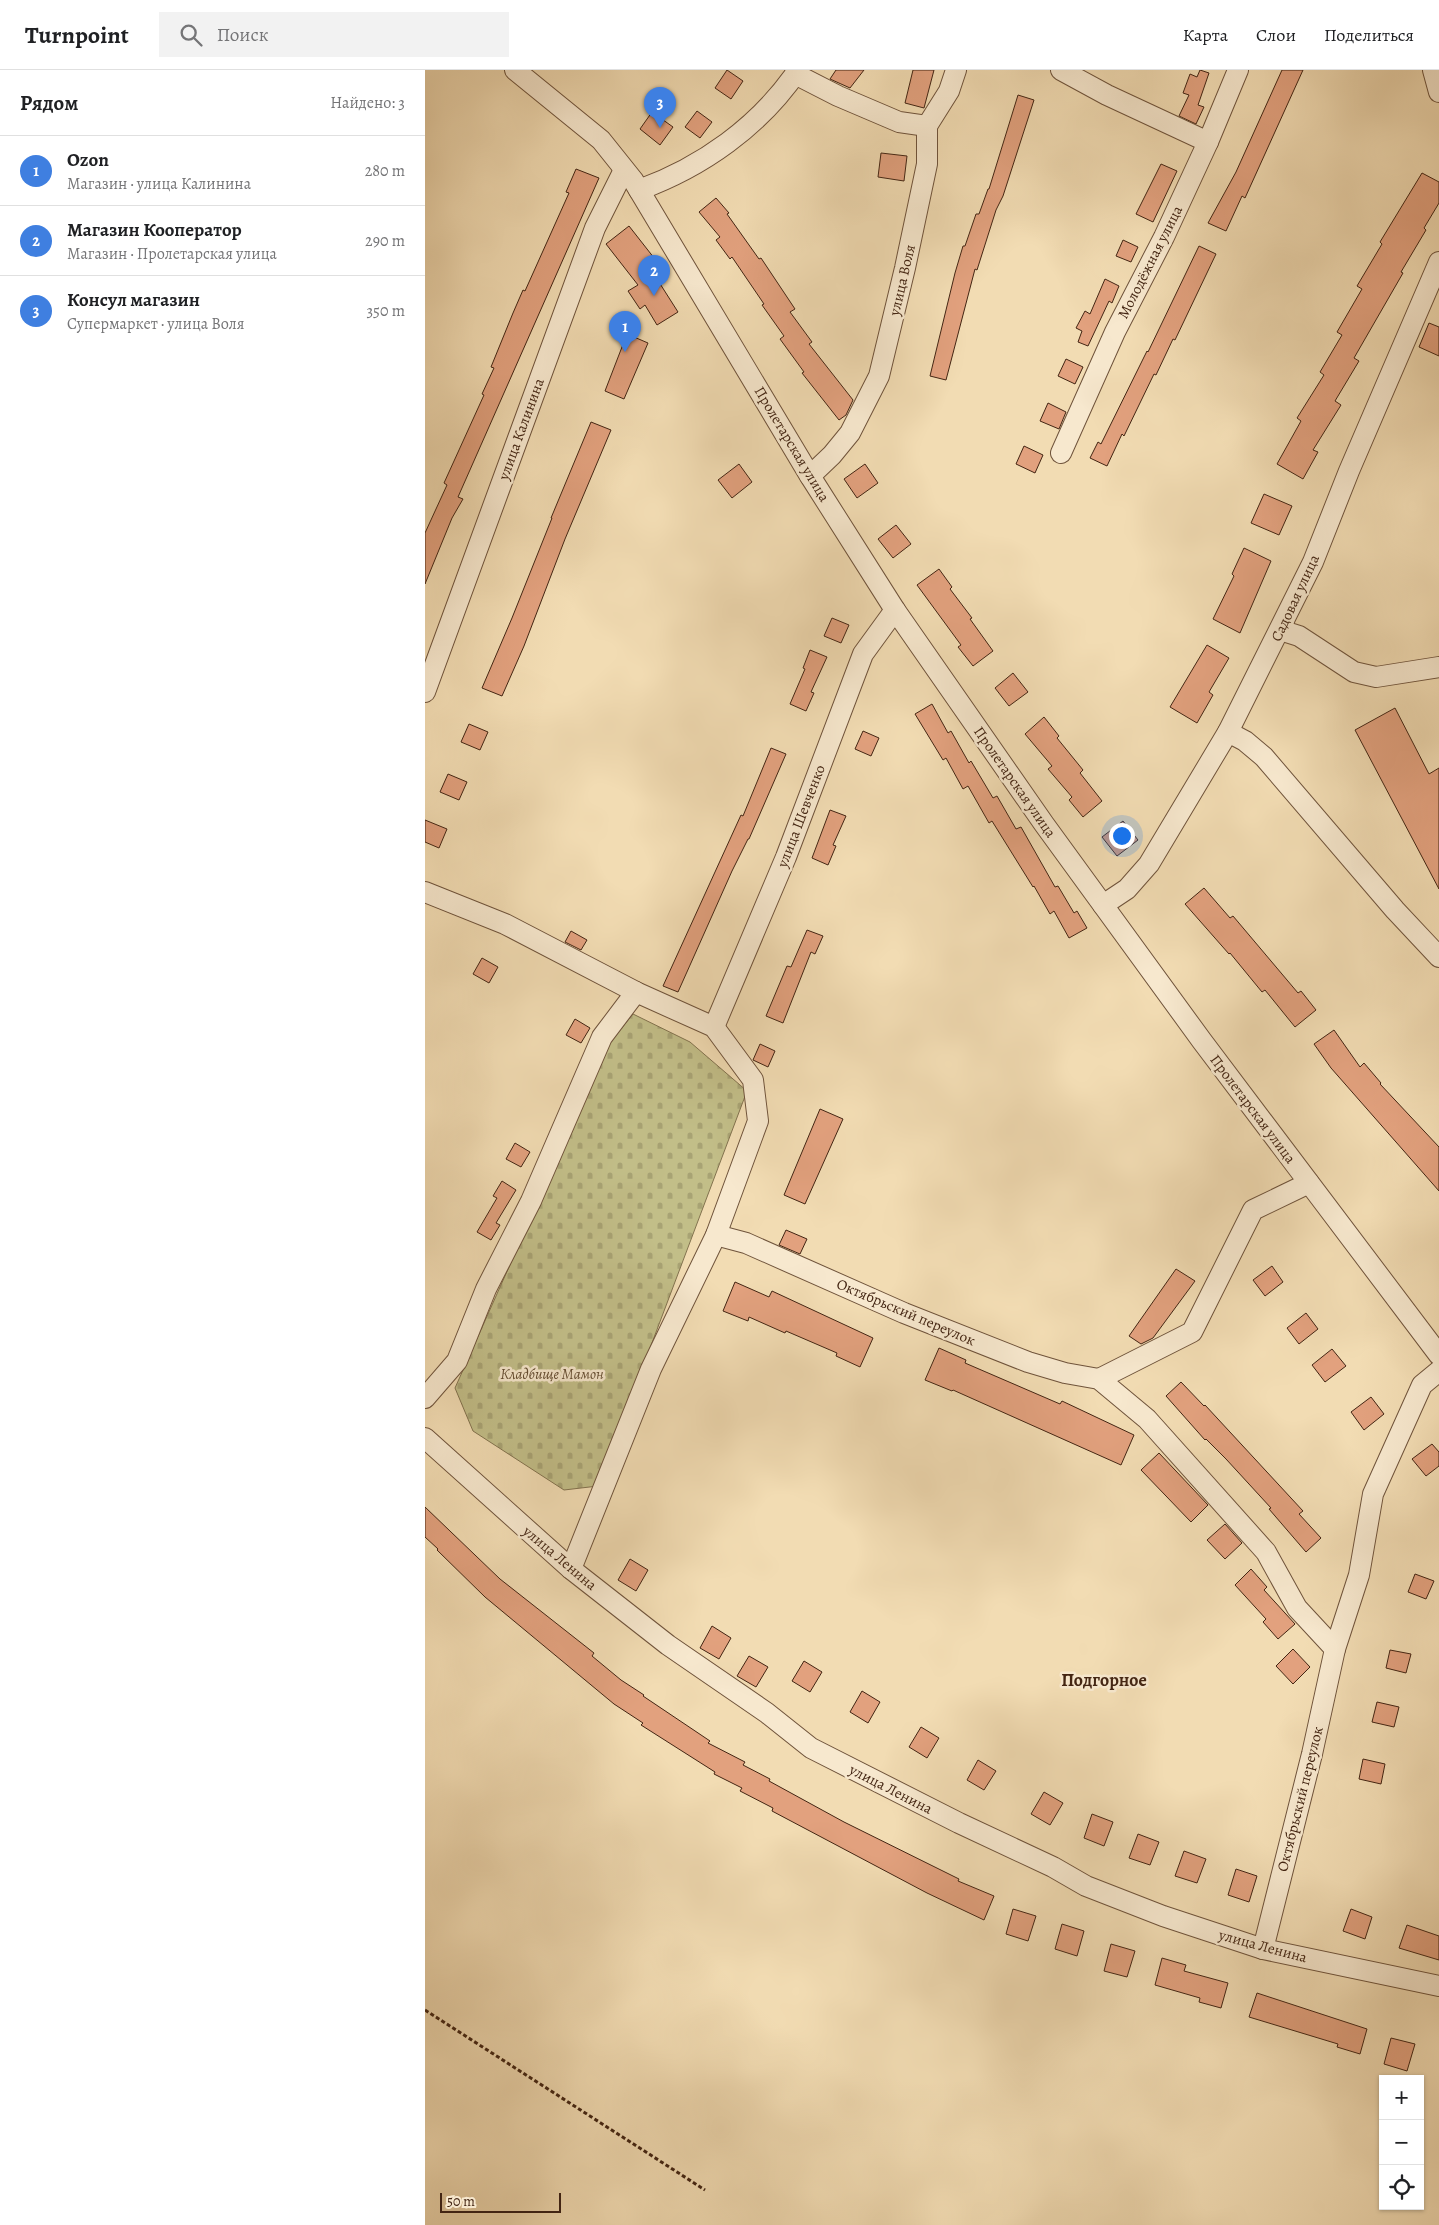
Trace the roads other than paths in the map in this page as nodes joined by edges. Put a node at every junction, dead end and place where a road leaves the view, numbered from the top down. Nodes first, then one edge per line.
1 (515, 70) edge
2 (956, 70) edge
3 (1061, 70) edge
4 (1238, 70) edge
5 (1433, 70) edge
6 (797, 72) edge
7 (1439, 92) edge
8 (927, 126) junction
9 (1208, 142) junction
10 (632, 180) junction
11 (1439, 262) edge
12 (1061, 452) dead end
13 (810, 476) junction
14 (895, 610) junction
15 (1280, 630) junction
16 (1439, 667) edge
17 (425, 692) edge
18 (1228, 732) junction
19 (425, 892) edge
20 (1103, 905) junction
21 (1439, 956) edge
22 (637, 992) junction
23 (714, 1027) junction
24 (1309, 1183) junction
25 (715, 1235) junction
26 (1439, 1355) edge
27 (1439, 1371) edge
28 (1099, 1379) junction
29 (425, 1398) edge
30 (425, 1438) edge
31 (571, 1569) junction
32 (1335, 1649) junction
33 (1263, 1949) junction
34 (1439, 1986) edge

1 - 10 street, Пролетарская улица
2 - 8 street
3 - 9 street
4 - 9 street, Молодёжная улица
5 - 7 street
6 - 8 street
6 - 10 street
8 - 13 street, улица Воля
9 - 12 street, Молодёжная улица
10 - 13 street, Пролетарская улица
10 - 17 street, улица Калинина
11 - 15 street, Садовая улица
13 - 14 street, Пролетарская улица
14 - 20 street, Пролетарская улица
14 - 23 street, улица Шевченко
15 - 16 street
15 - 18 street, Садовая улица
18 - 20 street, Садовая улица
18 - 21 street
19 - 22 street
20 - 24 street, Пролетарская улица
22 - 23 street
22 - 29 street
23 - 25 street
24 - 26 street, Пролетарская улица
24 - 28 street
25 - 28 street, Октябрьский переулок
25 - 31 street
27 - 32 street, Октябрьский переулок
28 - 32 street, Октябрьский переулок
30 - 31 street, улица Ленина
31 - 33 street, улица Ленина
32 - 33 street, Октябрьский переулок
33 - 34 street, улица Ленина

